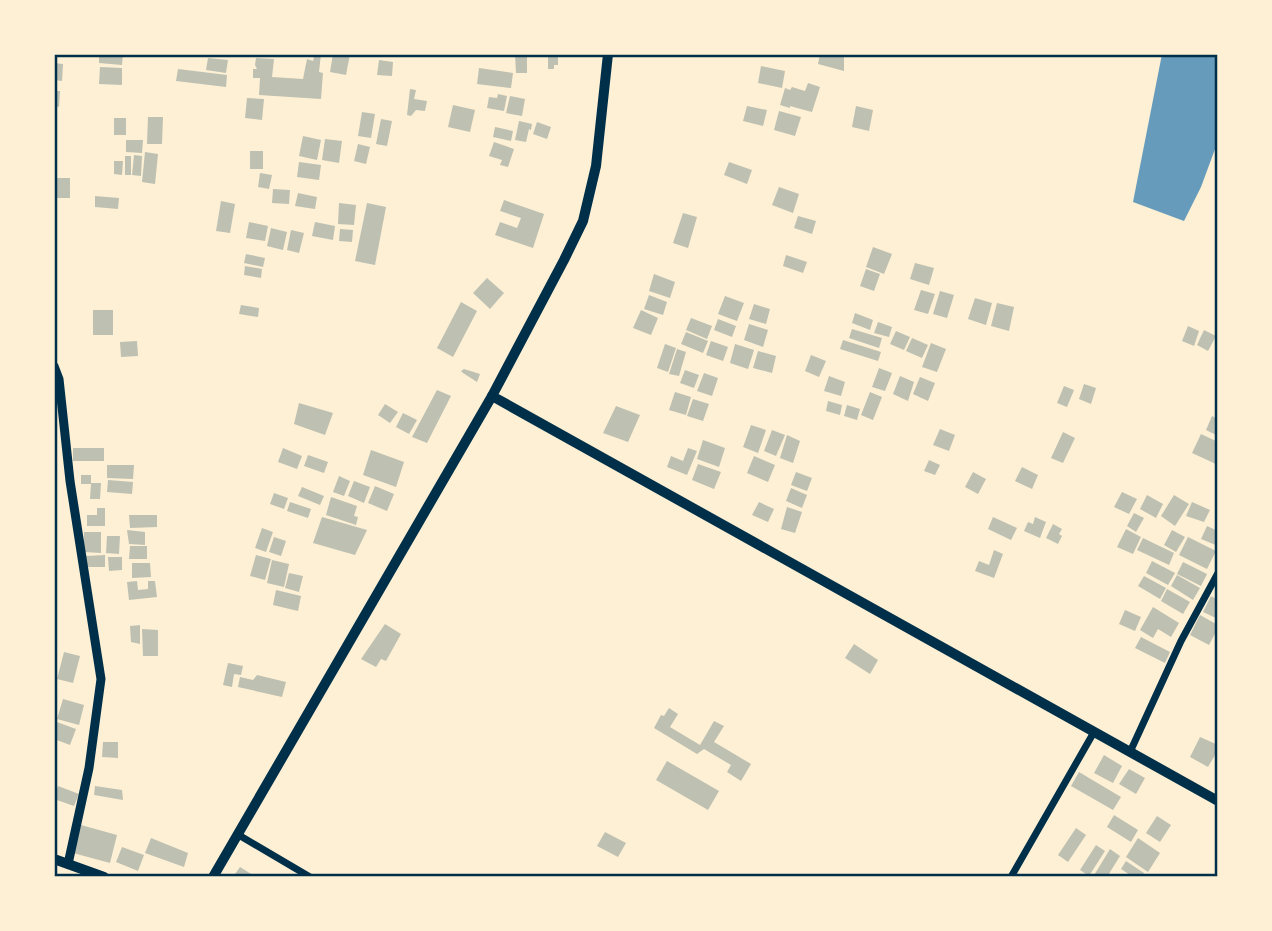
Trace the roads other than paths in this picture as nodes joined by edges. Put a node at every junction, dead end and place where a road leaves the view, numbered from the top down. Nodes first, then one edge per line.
1 (608, 54) edge
2 (54, 366) edge
3 (492, 396) junction
4 (1218, 573) edge
5 (1094, 732) junction
6 (1130, 752) junction
7 (1218, 801) edge
8 (237, 834) junction
9 (54, 859) edge
10 (68, 864) junction
11 (104, 877) edge
12 (213, 877) edge
13 (310, 877) edge
14 (1011, 877) edge

1 - 3 highway
2 - 10 street
3 - 5 highway
3 - 8 main road
4 - 6 street
5 - 6 highway
5 - 14 street
6 - 7 highway
8 - 12 main road
8 - 13 street
9 - 10 main road
10 - 11 main road

